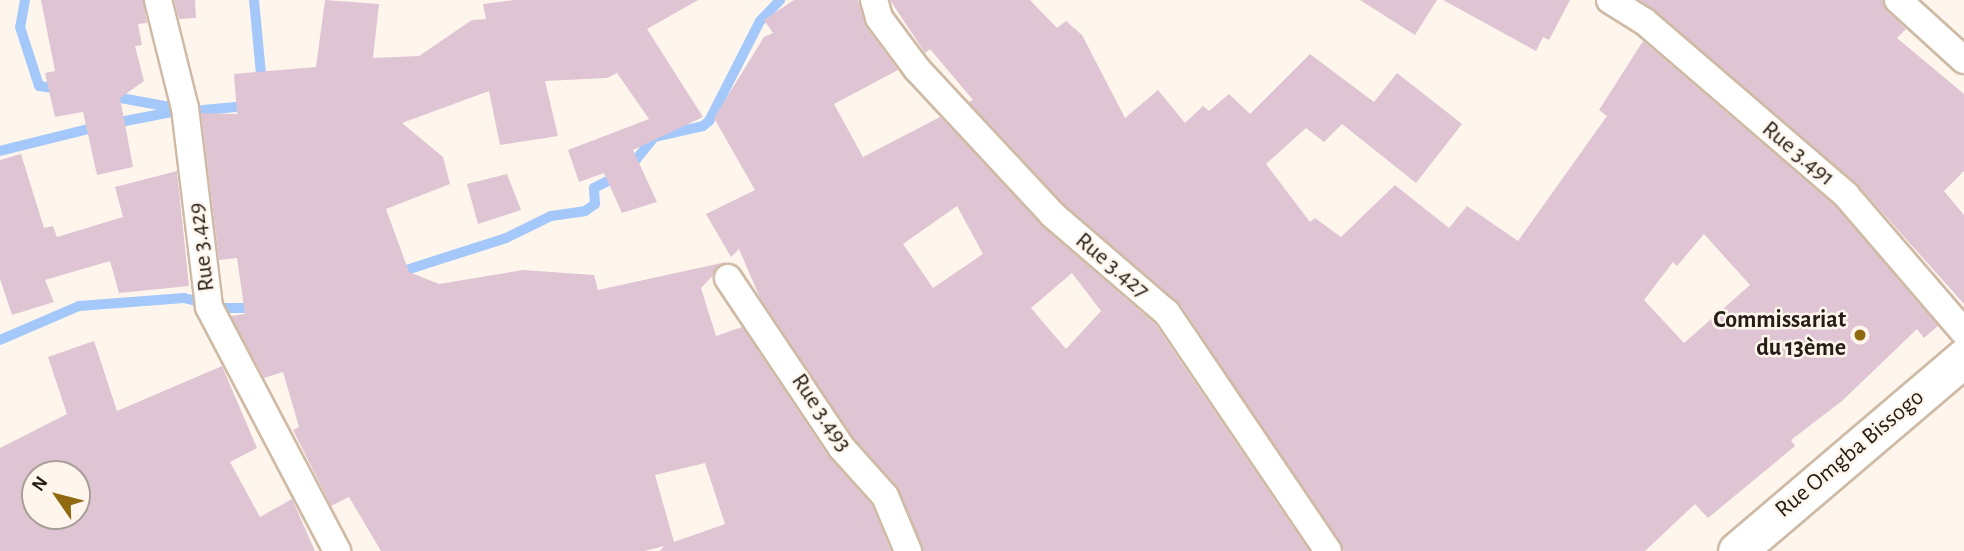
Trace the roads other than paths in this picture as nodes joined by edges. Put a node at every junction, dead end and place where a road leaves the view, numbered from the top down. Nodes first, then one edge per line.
1 (158, 0) edge
2 (874, 0) edge
3 (1610, 0) edge
4 (1898, 0) edge
5 (1964, 60) edge
6 (728, 278) dead end
7 (1964, 332) edge
8 (1964, 358) edge
9 (337, 551) edge
10 (908, 551) edge
11 (1328, 551) edge
12 (1737, 551) edge

1 - 9 street, Rue 3.429
2 - 11 street, Rue 3.427
3 - 7 street, Rue 3.491
4 - 5 street
6 - 10 street, Rue 3.493
8 - 12 main road, Rue Omgba Bissogo

